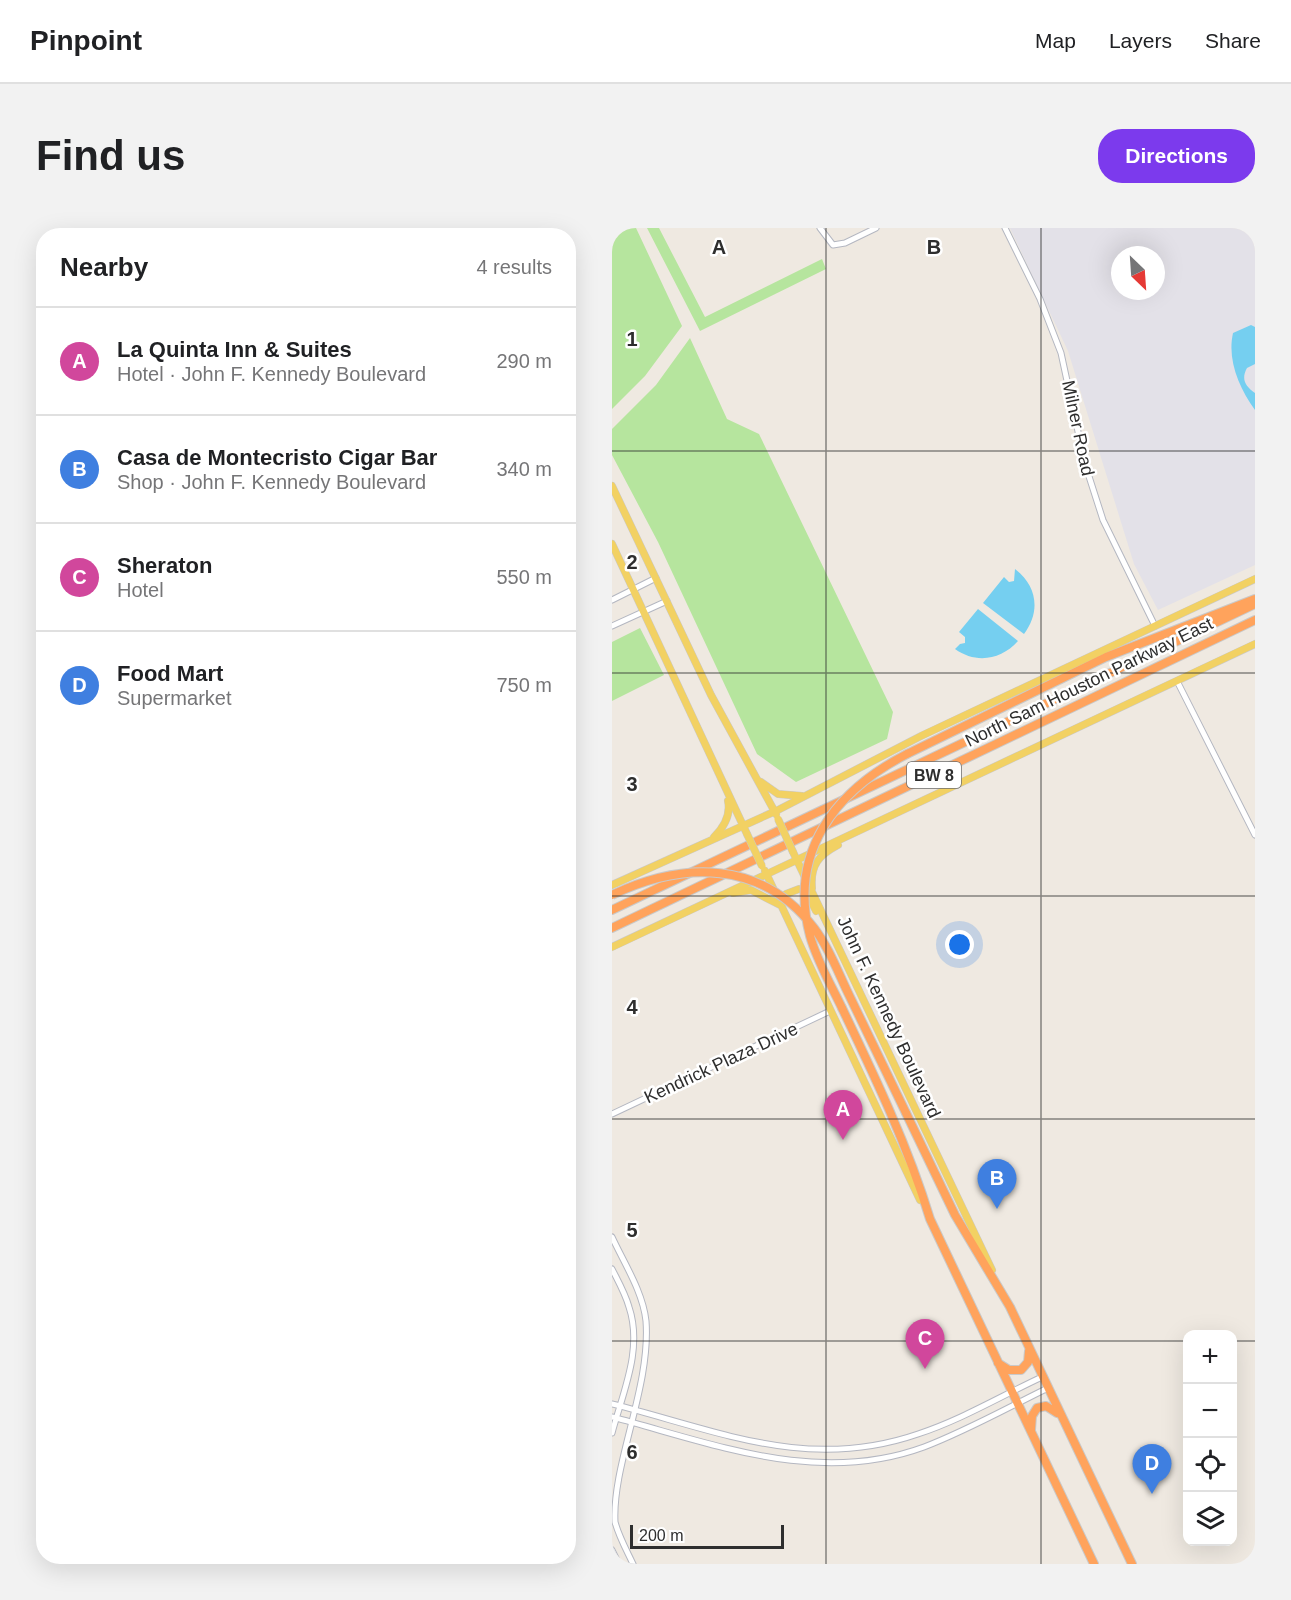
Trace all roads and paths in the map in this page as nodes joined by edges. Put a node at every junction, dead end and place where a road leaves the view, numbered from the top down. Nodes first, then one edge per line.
1 (820, 228) edge
2 (876, 228) edge
3 (1005, 228) edge
4 (612, 486) edge
5 (612, 544) edge
6 (656, 578) junction
7 (1255, 579) edge
8 (633, 589) junction
9 (1255, 599) edge
10 (612, 600) edge
11 (667, 601) junction
12 (1255, 604) edge
13 (644, 611) junction
14 (1255, 620) edge
15 (612, 626) edge
16 (1155, 626) junction
17 (1255, 644) edge
18 (1177, 681) junction
19 (759, 780) junction
20 (726, 791) junction
21 (808, 795) junction
22 (774, 811) junction
23 (878, 822) junction
24 (742, 824) junction
25 (1255, 835) edge
26 (710, 840) junction
27 (795, 856) junction
28 (766, 874) junction
29 (612, 885) edge
30 (813, 893) junction
31 (724, 894) junction
32 (612, 895) edge
33 (782, 907) junction
34 (612, 910) edge
35 (612, 928) edge
36 (836, 941) junction
37 (612, 947) edge
38 (830, 1011) junction
39 (612, 1114) edge
40 (930, 1219) junction
41 (612, 1237) edge
42 (612, 1269) edge
43 (1010, 1307) junction
44 (632, 1318) junction
45 (646, 1319) junction
46 (1029, 1350) junction
47 (998, 1363) junction
48 (1042, 1377) junction
49 (1048, 1388) junction
50 (1011, 1391) junction
51 (1016, 1403) junction
52 (612, 1404) edge
53 (620, 1406) junction
54 (633, 1409) junction
55 (1062, 1417) junction
56 (614, 1418) edge
57 (630, 1422) junction
58 (717, 1432) junction
59 (612, 1433) edge
60 (918, 1434) junction
61 (1031, 1434) junction
62 (711, 1444) junction
63 (923, 1447) junction
64 (817, 1451) junction
65 (815, 1464) junction
66 (612, 1505) edge
67 (612, 1550) edge
68 (1127, 1559) edge
69 (619, 1564) edge
70 (633, 1564) edge
71 (1094, 1564) edge
72 (1132, 1564) edge

1 - 2 street
3 - 16 street, Milner Road
4 - 6 main road, John F. Kennedy Boulevard
5 - 8 main road
6 - 8 street
6 - 11 main road, John F. Kennedy Boulevard
7 - 16 main road, North Sam Houston Parkway East
8 - 10 street
8 - 13 main road
9 - 40 highway, bridge
11 - 13 street
11 - 19 main road, John F. Kennedy Boulevard
12 - 34 highway, North Sam Houston Parkway East / BW 8
13 - 15 street
13 - 20 main road
14 - 35 highway, North Sam Houston Parkway East / BW 8
16 - 21 main road, North Sam Houston Parkway East
17 - 18 main road, North Sam Houston Parkway East
18 - 23 main road, North Sam Houston Parkway East
18 - 25 street
19 - 21 main road
19 - 22 main road, John F. Kennedy Boulevard
20 - 24 main road
20 - 26 main road
21 - 22 main road, North Sam Houston Parkway East
22 - 24 main road, North Sam Houston Parkway East
22 - 27 main road, John F. Kennedy Boulevard, bridge
23 - 27 main road, North Sam Houston Parkway East
23 - 30 main road
24 - 26 main road, North Sam Houston Parkway East
24 - 28 main road, bridge
26 - 29 main road, North Sam Houston Parkway East
27 - 28 main road, North Sam Houston Parkway East
27 - 30 main road, John F. Kennedy Boulevard
28 - 31 main road, North Sam Houston Parkway East
28 - 33 main road
30 - 36 main road, John F. Kennedy Boulevard
31 - 33 main road
31 - 37 main road, North Sam Houston Parkway East
32 - 43 highway, bridge
33 - 36 main road
33 - 38 main road
36 - 43 main road, John F. Kennedy Boulevard
38 - 39 street, Kendrick Plaza Drive
38 - 40 main road
40 - 47 highway
41 - 45 street
42 - 44 street
43 - 46 highway, John F. Kennedy Boulevard
44 - 45 street
44 - 53 street
45 - 54 street
46 - 47 highway
46 - 48 highway, John F. Kennedy Boulevard
47 - 50 highway
48 - 49 highway, John F. Kennedy Boulevard
48 - 50 street
49 - 51 street
49 - 55 highway, John F. Kennedy Boulevard
50 - 51 highway
50 - 60 street
51 - 61 highway
51 - 63 street
52 - 53 street
53 - 54 street
53 - 56 street
54 - 57 street
54 - 58 street
55 - 61 highway
55 - 68 highway, John F. Kennedy Boulevard
56 - 57 street
56 - 59 street
57 - 62 street
57 - 66 street
58 - 62 street
58 - 64 street
60 - 63 street
60 - 64 street
61 - 71 highway
62 - 65 street
63 - 65 street
64 - 65 street
66 - 70 street
67 - 69 street
68 - 72 highway, John F. Kennedy Boulevard

